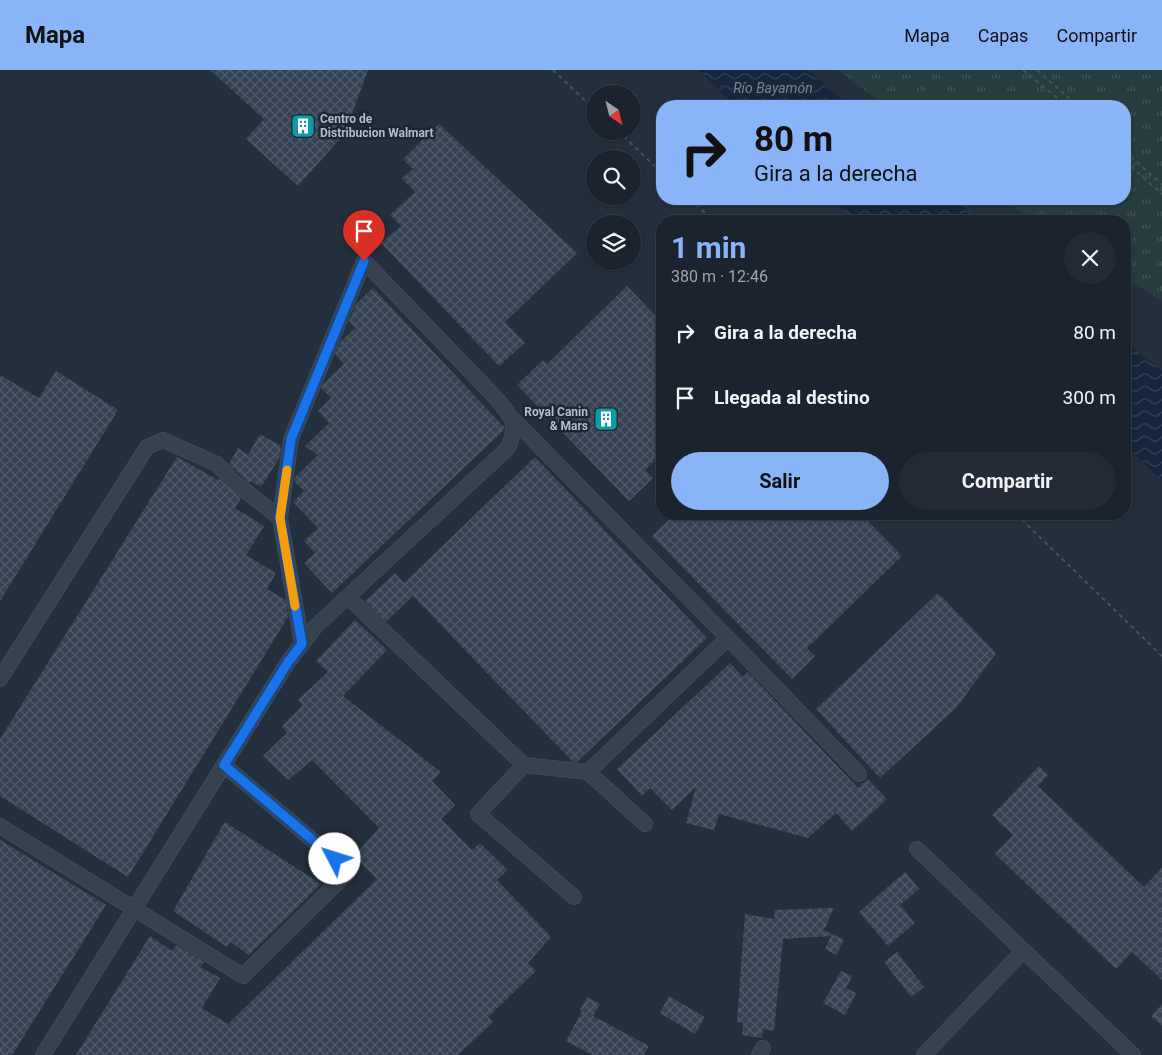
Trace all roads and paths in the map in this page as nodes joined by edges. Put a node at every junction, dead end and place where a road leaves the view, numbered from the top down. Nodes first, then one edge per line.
1 (553, 70) edge
2 (1023, 70) edge
3 (1037, 70) edge
4 (1060, 100) edge
5 (1071, 100) edge
6 (586, 101) edge
7 (627, 140) edge
8 (1131, 157) edge
9 (1131, 166) edge
10 (656, 167) edge
11 (1162, 185) edge
12 (1162, 194) edge
13 (697, 205) edge
14 (707, 215) edge
15 (511, 417) junction
16 (280, 518) junction
17 (1022, 520) edge
18 (348, 596) junction
19 (728, 638) junction
20 (302, 644) junction
21 (1162, 656) edge
22 (0, 679) edge
23 (224, 765) junction
24 (524, 765) junction
25 (588, 772) junction
26 (859, 774) dead end
27 (645, 824) dead end
28 (0, 826) edge
29 (917, 849) dead end
30 (574, 897) dead end
31 (134, 909) junction
32 (1023, 951) junction
33 (43, 1055) edge
34 (924, 1055) edge
35 (1133, 1055) edge

1 - 6 path
2 - 4 path
3 - 5 path
7 - 10 path
8 - 11 path
9 - 12 path
13 - 14 path
15 - 16 street
15 - 18 street
15 - 19 street
16 - 20 street
16 - 22 street
17 - 21 path
18 - 20 street
18 - 24 street
19 - 25 street
19 - 26 street
20 - 23 street
23 - 31 street
23 - 31 street
24 - 25 street
24 - 30 street
25 - 27 street
28 - 31 street
29 - 32 street
31 - 33 street
32 - 34 street
32 - 35 street

